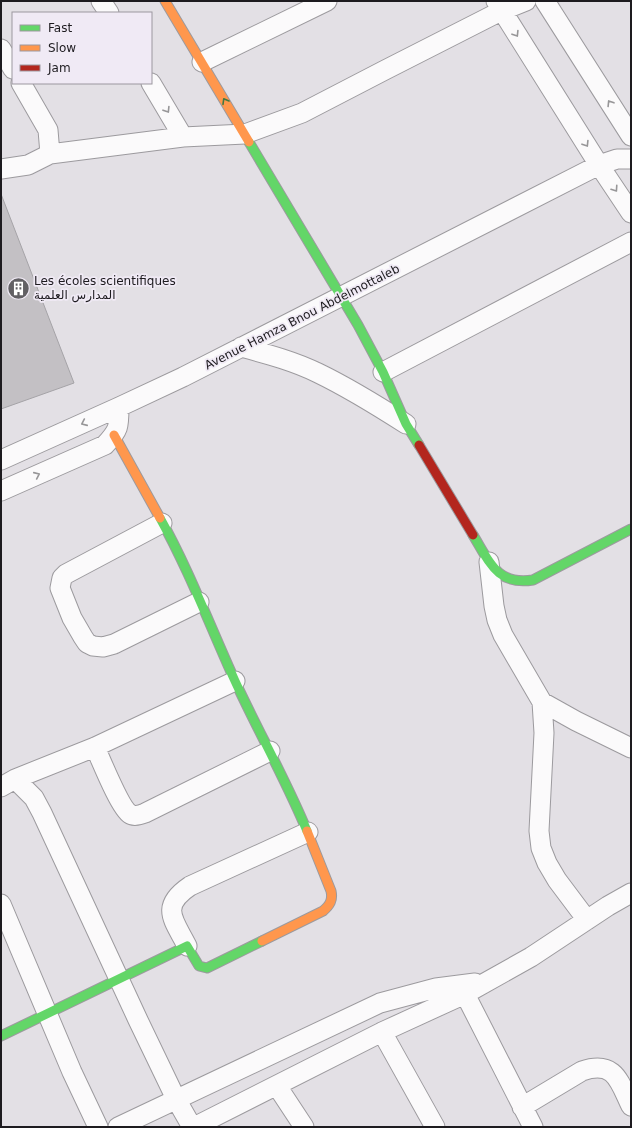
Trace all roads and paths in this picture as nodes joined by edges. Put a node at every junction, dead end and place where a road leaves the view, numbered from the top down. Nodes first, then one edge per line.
1 (101, 1) edge
2 (165, 1) edge
3 (327, 1) edge
4 (526, 1) edge
5 (546, 1) edge
6 (499, 6) edge
7 (108, 12) edge
8 (1, 49) edge
9 (202, 62) junction
10 (12, 67) edge
11 (22, 84) edge
12 (152, 84) edge
13 (245, 134) junction
14 (631, 136) edge
15 (183, 137) junction
16 (50, 154) junction
17 (631, 158) edge
18 (599, 165) junction
19 (1, 169) edge
20 (631, 212) edge
21 (631, 242) edge
22 (341, 297) junction
23 (242, 347) junction
24 (383, 372) junction
25 (119, 408) junction
26 (406, 424) junction
27 (114, 435) junction
28 (1, 460) edge
29 (1, 491) edge
30 (162, 523) junction
31 (631, 529) edge
32 (489, 562) junction
33 (200, 602) junction
34 (235, 681) junction
35 (542, 702) junction
36 (95, 747) junction
37 (631, 748) edge
38 (270, 751) junction
39 (8, 783) edge
40 (308, 832) junction
41 (631, 893) edge
42 (1, 904) edge
43 (587, 920) junction
44 (187, 946) junction
45 (119, 979) junction
46 (485, 982) junction
47 (465, 994) junction
48 (46, 1012) junction
49 (382, 1032) junction
50 (1, 1036) edge
51 (277, 1086) junction
52 (176, 1099) junction
53 (631, 1106) edge
54 (522, 1107) junction
55 (98, 1127) edge
56 (118, 1127) edge
57 (193, 1127) edge
58 (304, 1127) edge
59 (435, 1127) edge
60 (533, 1127) edge

1 - 7 street
2 - 9 street
3 - 9 street
4 - 6 street
14 -> 5 street
6 - 13 street
6 -> 18 street
8 - 10 street
13 -> 9 street
11 - 16 street
12 -> 15 street
13 - 15 street
13 - 22 street
15 - 16 street
16 - 19 street
17 - 18 street, Avenue Hamza Bnou Abdelmottaleb
18 -> 20 street
18 - 22 street, Avenue Hamza Bnou Abdelmottaleb
21 - 24 street
22 - 23 street, Avenue Hamza Bnou Abdelmottaleb
22 - 24 street
23 - 25 street, Avenue Hamza Bnou Abdelmottaleb
23 - 26 street
24 - 26 street
25 - 27 street
25 -> 28 street, Avenue Hamza Bnou Abdelmottaleb
26 - 32 street
29 -> 27 street
27 - 30 street
30 - 33 street
30 - 33 street
31 - 32 street
32 - 35 street
33 - 34 street
34 - 36 street
34 - 38 street
35 - 37 street
35 - 43 street
36 - 38 street
36 - 39 street
38 - 40 street
39 - 45 street
40 - 44 street
40 - 44 street
41 - 43 street
42 - 48 street
43 - 46 street
44 - 45 street
45 - 48 street
45 - 52 street
46 - 47 street
46 - 52 street
47 - 49 street
47 - 54 street
48 - 50 street
48 - 55 street
49 - 51 street
49 - 59 street
51 - 57 street
51 - 58 street
52 - 56 street
52 - 57 street
53 - 54 street
54 - 60 street

